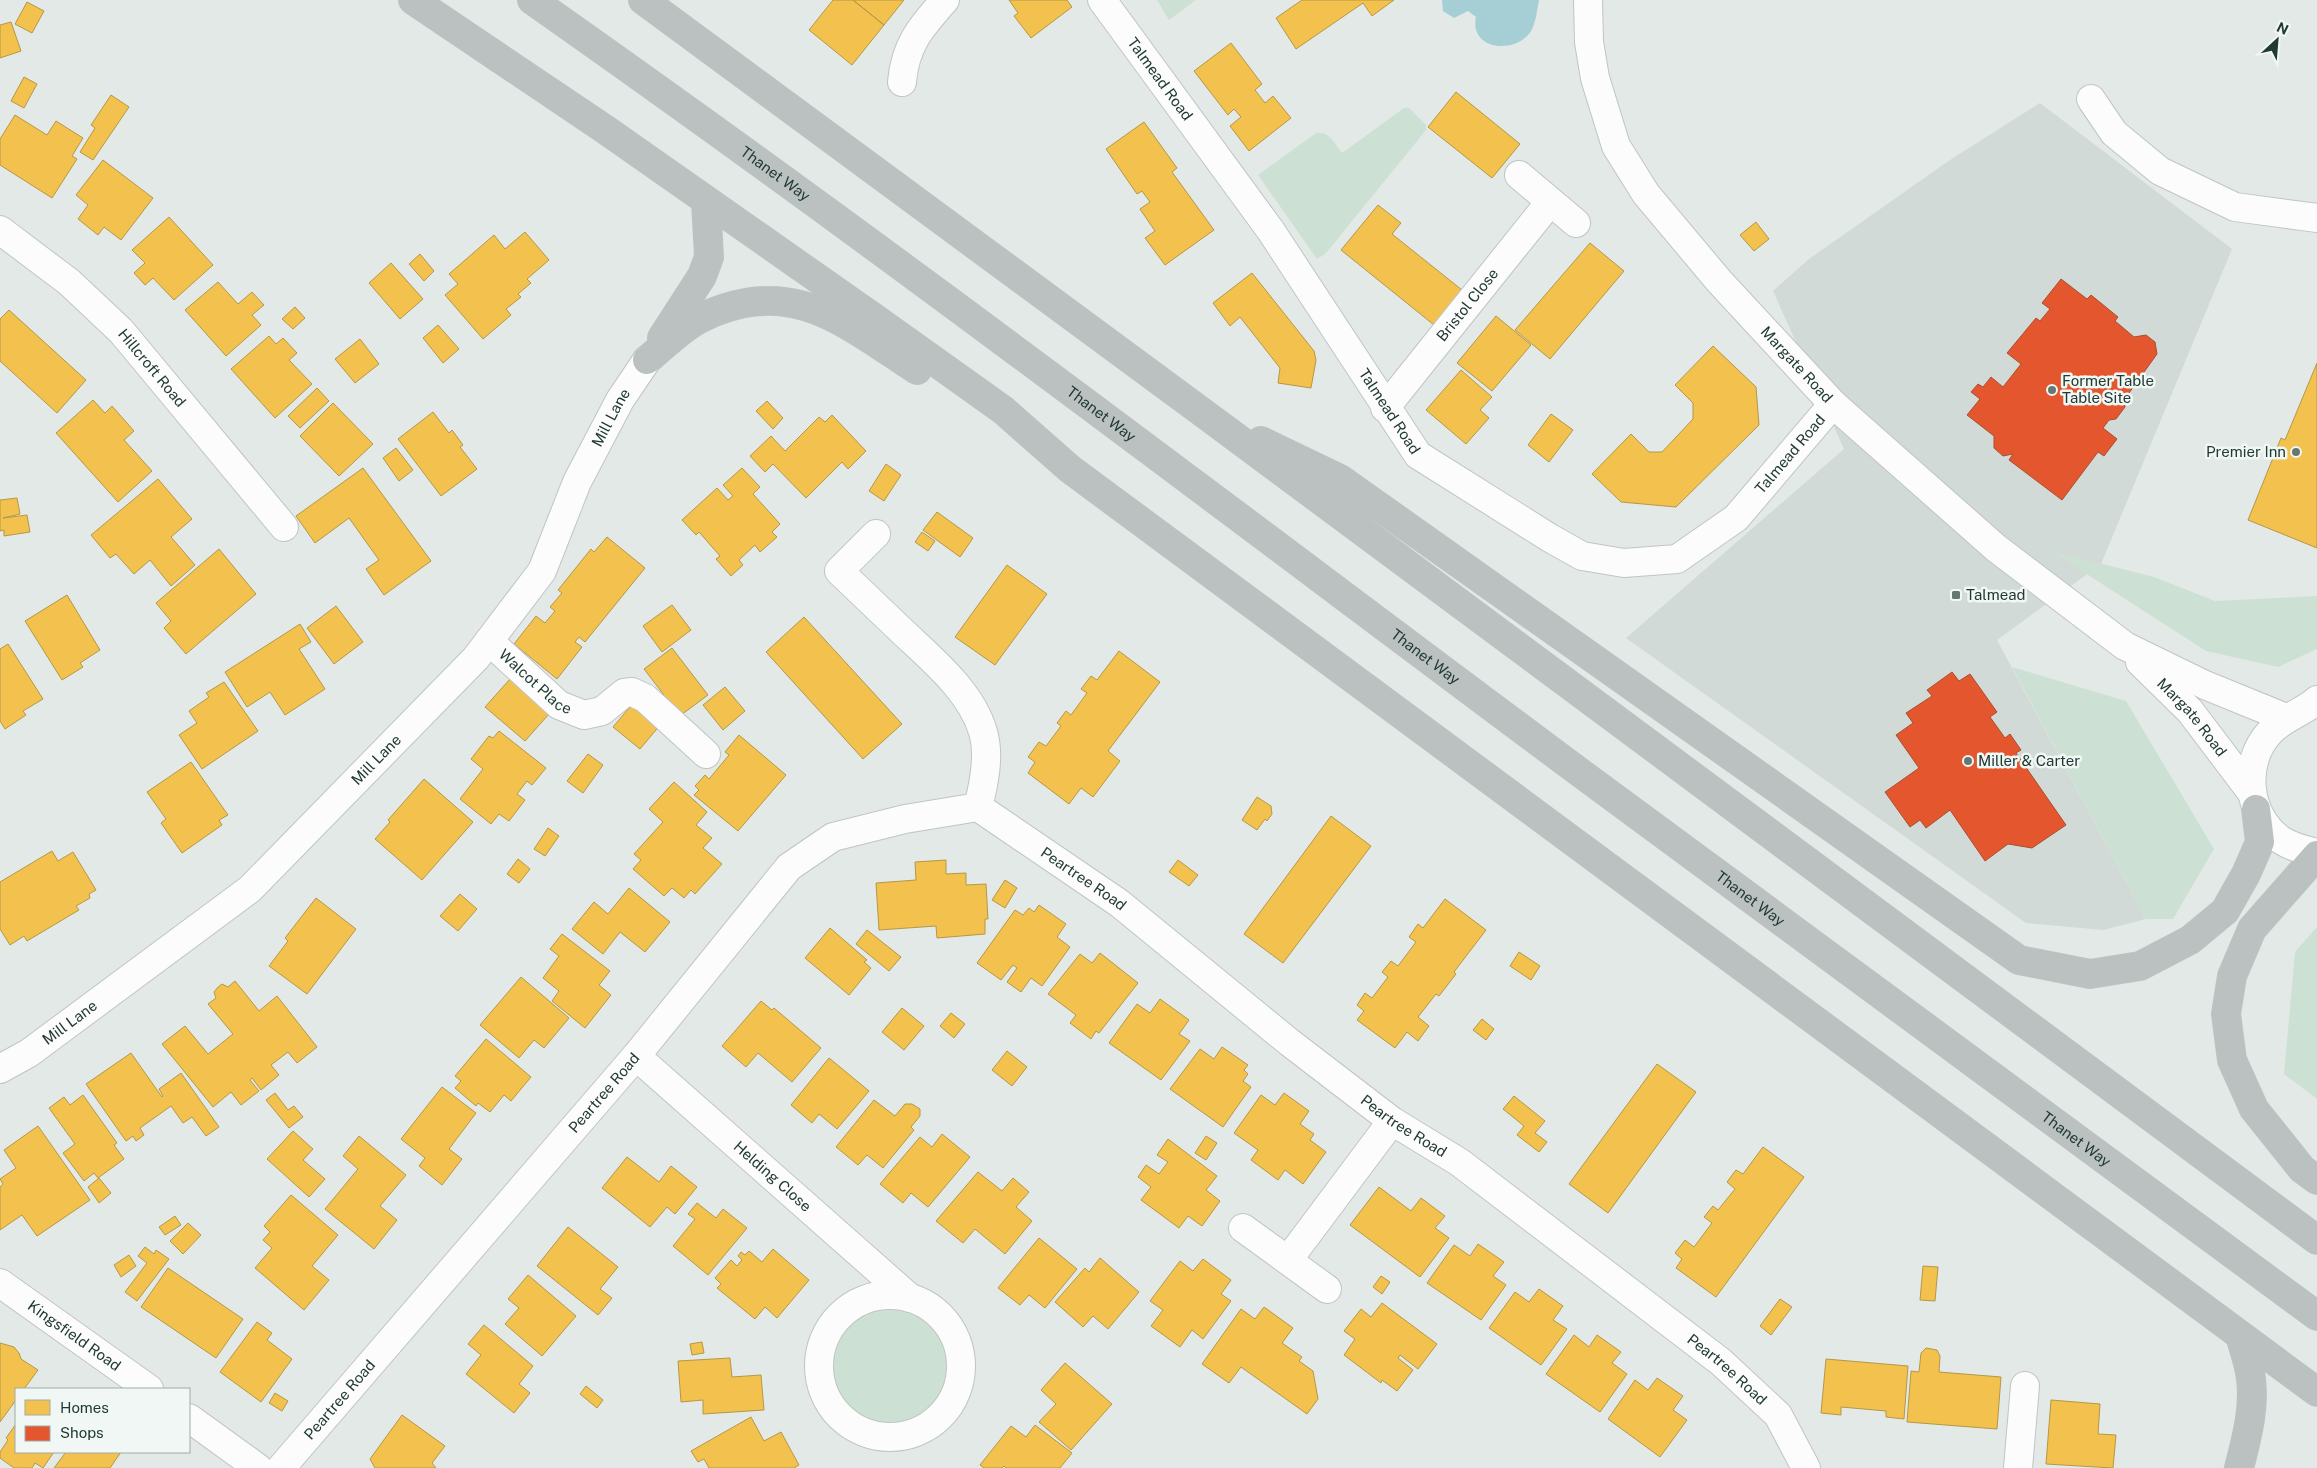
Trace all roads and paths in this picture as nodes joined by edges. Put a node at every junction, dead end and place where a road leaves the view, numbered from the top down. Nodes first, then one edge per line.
1 (413, 0) edge
2 (532, 0) edge
3 (643, 0) edge
4 (945, 0) edge
5 (1102, 0) edge
6 (1588, 0) edge
7 (902, 82) dead end
8 (2092, 99) dead end
9 (1519, 175) dead end
10 (706, 202) junction
11 (1550, 202) junction
12 (2317, 218) edge
13 (1576, 223) dead end
14 (2, 236) edge
15 (647, 360) junction
16 (1833, 404) junction
17 (1385, 408) junction
18 (1206, 414) junction
19 (1070, 469) junction
20 (284, 527) dead end
21 (876, 534) dead end
22 (490, 641) junction
23 (2125, 646) junction
24 (2306, 710) edge
25 (706, 754) dead end
26 (2254, 801) junction
27 (978, 807) junction
28 (2317, 854) edge
29 (636, 1056) junction
30 (0, 1069) edge
31 (1392, 1122) junction
32 (2317, 1180) edge
33 (1243, 1228) dead end
34 (2317, 1240) edge
35 (1288, 1260) junction
36 (0, 1283) edge
37 (1327, 1288) dead end
38 (910, 1298) junction
39 (2317, 1316) edge
40 (2242, 1338) junction
41 (2025, 1386) dead end
42 (147, 1388) edge
43 (2317, 1392) edge
44 (190, 1419) edge
45 (258, 1468) edge
46 (281, 1468) edge
47 (1806, 1468) edge
48 (2018, 1468) edge
49 (2239, 1468) edge

1 - 10 highway
2 - 39 highway, Thanet Way
3 - 18 highway
4 - 7 street
5 - 17 street, Talmead Road
6 - 16 street, Margate Road
8 - 12 street
9 - 11 street
10 - 15 highway
10 - 19 highway
11 - 13 street
11 - 17 street, Bristol Close
14 - 20 street, Hillcroft Road
15 - 19 highway
15 - 22 street, Mill Lane
16 - 17 street, Talmead Road
16 - 23 street, Margate Road
18 - 26 highway
18 - 34 highway
19 - 40 highway
21 - 27 street
22 - 25 street, Walcot Place
22 - 30 street, Mill Lane
23 - 24 street, Margate Road
23 - 26 street, Margate Road
24 - 26 street
26 - 28 street, Margate Road
27 - 29 street, Peartree Road
27 - 31 street, Peartree Road
28 - 32 highway
29 - 38 street, Helding Close
29 - 46 street, Peartree Road
31 - 35 street
31 - 47 street, Peartree Road
33 - 35 street
35 - 37 street
36 - 42 street, Kingsfield Road
38 - 38 street, Helding Close
40 - 43 highway
40 - 49 highway
41 - 48 street
44 - 45 street

